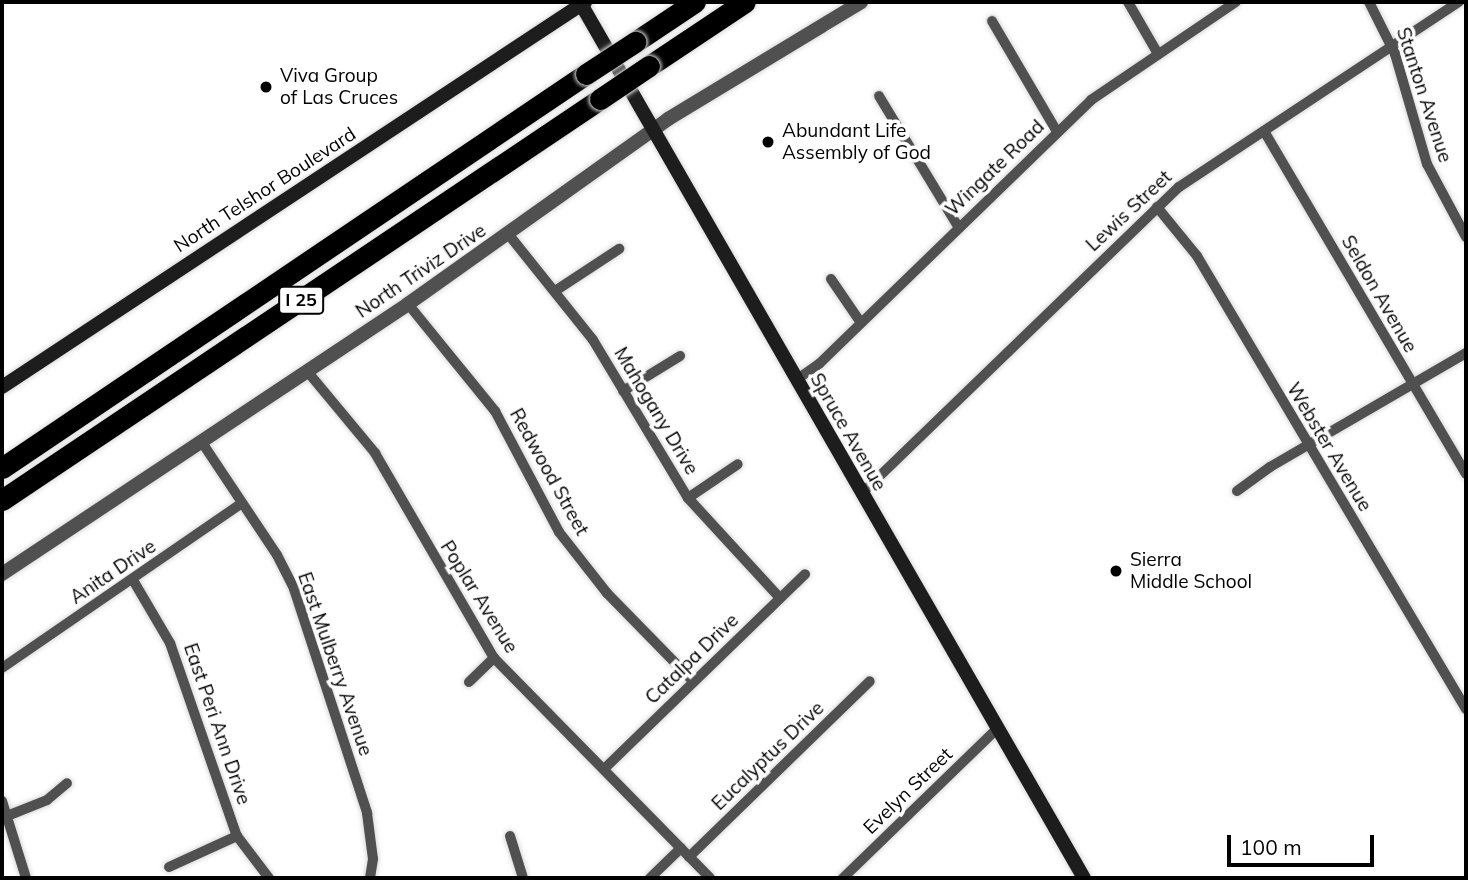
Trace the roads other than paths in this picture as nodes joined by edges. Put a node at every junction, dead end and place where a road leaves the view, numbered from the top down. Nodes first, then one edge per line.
1 (695, 2) edge
2 (745, 2) edge
3 (861, 2) edge
4 (1128, 2) edge
5 (1236, 2) edge
6 (1369, 2) edge
7 (1459, 2) edge
8 (583, 3) edge
9 (992, 21) dead end
10 (1392, 46) junction
11 (1158, 54) junction
12 (879, 96) dead end
13 (652, 131) junction
14 (1265, 131) junction
15 (1057, 132) junction
16 (1157, 207) junction
17 (959, 228) junction
18 (509, 235) junction
19 (1466, 237) edge
20 (619, 249) dead end
21 (831, 279) dead end
22 (555, 291) junction
23 (408, 304) junction
24 (861, 323) junction
25 (1466, 353) edge
26 (680, 356) dead end
27 (307, 371) junction
28 (796, 380) junction
29 (1411, 384) junction
30 (2, 387) edge
31 (623, 391) junction
32 (201, 441) junction
33 (1307, 446) junction
34 (738, 464) dead end
35 (2, 468) edge
36 (1466, 474) edge
37 (1237, 491) dead end
38 (861, 494) junction
39 (688, 498) junction
40 (2, 500) edge
41 (242, 503) junction
42 (2, 574) edge
43 (805, 574) dead end
44 (133, 580) junction
45 (780, 598) junction
46 (494, 658) junction
47 (2, 668) edge
48 (870, 681) dead end
49 (469, 682) dead end
50 (694, 682) junction
51 (1466, 709) edge
52 (997, 729) junction
53 (604, 769) junction
54 (67, 783) dead end
55 (2, 802) edge
56 (7, 816) junction
57 (237, 836) junction
58 (510, 836) dead end
59 (685, 852) junction
60 (169, 867) dead end
61 (26, 878) edge
62 (269, 878) edge
63 (370, 878) edge
64 (523, 878) edge
65 (650, 878) edge
66 (710, 878) edge
67 (844, 878) edge
68 (1084, 878) edge

1 - 35 highway, I 25, bridge
2 - 40 highway, I 25, bridge
3 - 13 street, North Triviz Drive
4 - 11 street
5 - 11 street, Wingate Road
6 - 10 street, Stanton Avenue
7 - 10 street, Lewis Street
8 - 13 main road, Spruce Avenue
8 - 30 main road, North Telshor Boulevard
9 - 15 street
10 - 14 street, Lewis Street
10 - 19 street, Stanton Avenue
11 - 15 street, Wingate Road
12 - 17 street
13 - 18 street, North Triviz Drive
13 - 28 main road, Spruce Avenue
14 - 16 street, Lewis Street
14 - 29 street, Seldon Avenue
15 - 17 street, Wingate Road
16 - 33 street, Webster Avenue
16 - 38 street, Lewis Street
17 - 24 street, Wingate Road
18 - 22 street, Mahogany Drive
18 - 23 street, North Triviz Drive
20 - 22 street
21 - 24 street
22 - 31 street, Mahogany Drive
23 - 27 street, North Triviz Drive
23 - 50 street, Redwood Street
24 - 28 street, Wingate Road
25 - 29 street
26 - 31 street
27 - 32 street, North Triviz Drive
27 - 46 street, Poplar Avenue
28 - 38 main road, Spruce Avenue
29 - 33 street
29 - 36 street, Seldon Avenue
31 - 39 street, Mahogany Drive
32 - 41 street, East Mulberry Avenue
32 - 42 street, North Triviz Drive
33 - 37 street
33 - 51 street, Webster Avenue
34 - 39 street
38 - 52 main road, Spruce Avenue
39 - 45 street, Mahogany Drive
41 - 44 street, Anita Drive
41 - 63 street, East Mulberry Avenue
43 - 45 street, Catalpa Drive
44 - 47 street, Anita Drive
44 - 57 street, East Peri Ann Drive
45 - 50 street, Catalpa Drive
46 - 49 street
46 - 53 street, Poplar Avenue
48 - 59 street, Eucalyptus Drive
50 - 53 street, Catalpa Drive
52 - 67 street, Evelyn Street
52 - 68 main road, Spruce Avenue
53 - 59 street, Poplar Avenue
54 - 56 street
55 - 56 street
56 - 61 street
57 - 60 street
57 - 62 street, East Peri Ann Drive
58 - 64 street
59 - 65 street, Eucalyptus Drive
59 - 66 street, Poplar Avenue

